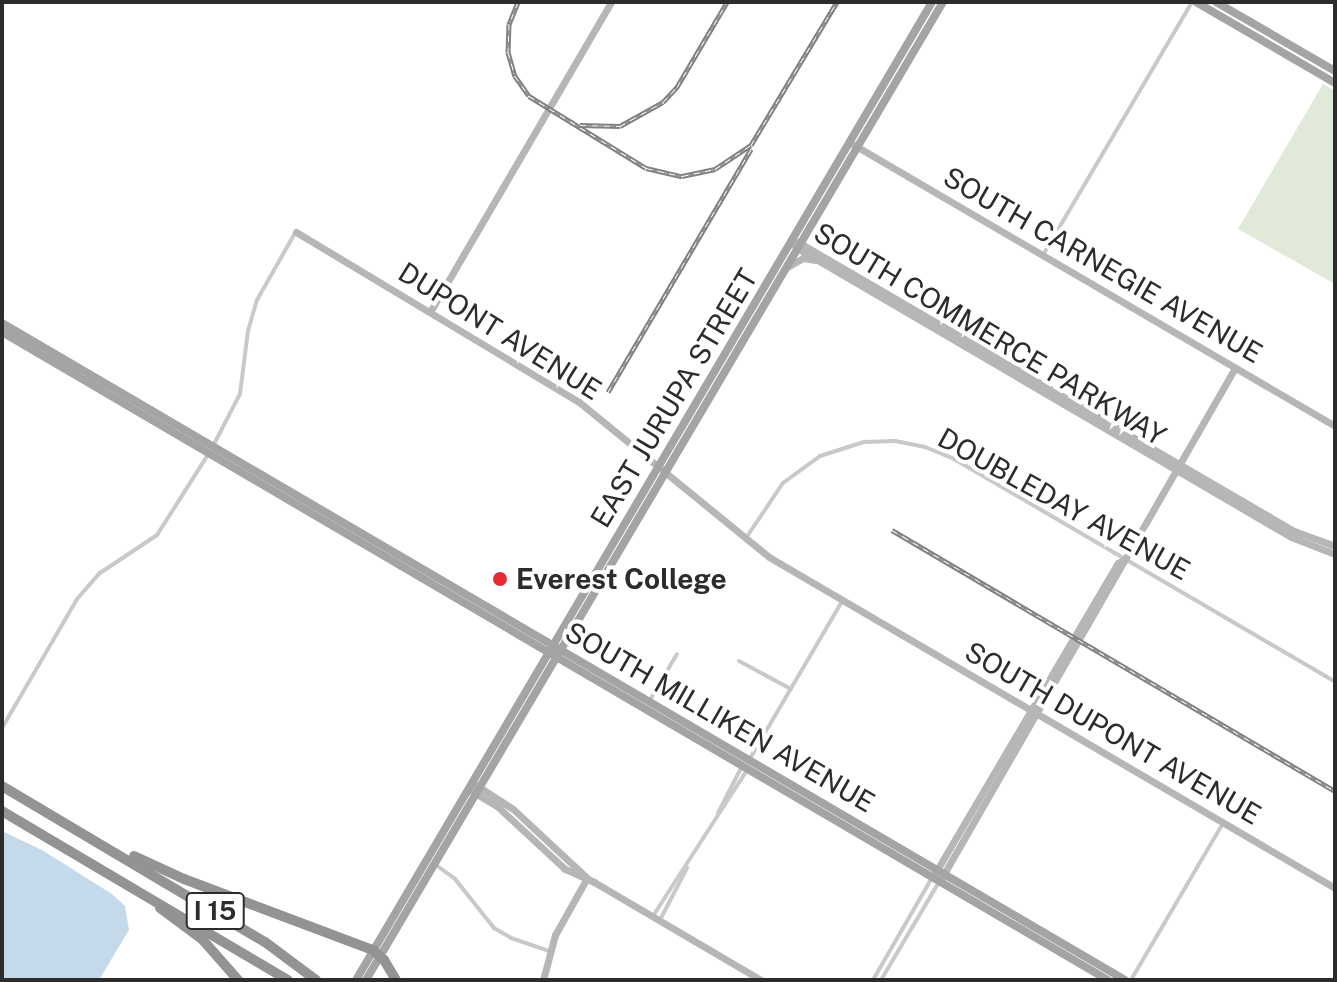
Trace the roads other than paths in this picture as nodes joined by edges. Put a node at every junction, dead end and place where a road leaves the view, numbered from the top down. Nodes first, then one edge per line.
1 (611, 2) edge
2 (932, 2) edge
3 (943, 2) edge
4 (1194, 2) edge
5 (1216, 2) edge
6 (917, 46) junction
7 (899, 57) junction
8 (1335, 71) edge
9 (1335, 83) edge
10 (887, 97) junction
11 (853, 145) junction
12 (296, 232) joint
13 (796, 244) junction
14 (1043, 255) junction
15 (820, 262) junction
16 (783, 271) junction
17 (430, 312) junction
18 (2, 327) edge
19 (1235, 368) junction
20 (1335, 426) edge
21 (211, 450) junction
22 (1178, 468) junction
23 (663, 470) junction
24 (745, 540) junction
25 (1335, 546) edge
26 (1335, 554) edge
27 (1125, 559) junction
28 (843, 600) junction
29 (869, 616) joint
30 (556, 651) junction
31 (677, 654) dead end
32 (739, 661) dead end
33 (1335, 682) edge
34 (791, 689) junction
35 (649, 702) junction
36 (1034, 713) junction
37 (2, 728) edge
38 (747, 765) junction
39 (2, 786) edge
40 (476, 789) junction
41 (2, 811) edge
42 (1223, 823) junction
43 (109, 848) junction
44 (436, 865) junction
45 (938, 875) junction
46 (587, 878) junction
47 (134, 886) junction
48 (1335, 888) edge
49 (656, 919) junction
50 (549, 951) junction
51 (376, 953) junction
52 (238, 980) edge
53 (288, 980) edge
54 (316, 980) edge
55 (356, 980) edge
56 (366, 980) edge
57 (396, 980) edge
58 (543, 980) edge
59 (761, 980) edge
60 (873, 980) edge
61 (881, 980) edge
62 (1108, 980) edge
63 (1125, 980) edge
64 (1131, 980) edge

1 - 17 street
2 - 6 main road
2 - 7 main road, EAST JURUPA STREET
3 - 6 main road, EAST JURUPA STREET
4 - 9 main road
4 - 14 street
5 - 8 main road
6 - 10 main road, EAST JURUPA STREET
7 - 10 main road
7 - 11 main road, EAST JURUPA STREET
10 - 11 main road, EAST JURUPA STREET
11 - 13 main road, EAST JURUPA STREET
11 - 14 street, SOUTH CARNEGIE AVENUE
12 - 17 street, DUPONT AVENUE
12 - 21 street
13 - 15 street, SOUTH COMMERCE PARKWAY
13 - 16 main road, EAST JURUPA STREET
13 - 22 street, SOUTH COMMERCE PARKWAY
13 - 23 main road, EAST JURUPA STREET
14 - 19 street, SOUTH CARNEGIE AVENUE
15 - 16 street
15 - 22 street, SOUTH COMMERCE PARKWAY
16 - 23 main road, EAST JURUPA STREET
17 - 23 street, DUPONT AVENUE
18 - 21 main road, SOUTH MILLIKEN AVENUE
19 - 20 street, SOUTH CARNEGIE AVENUE
19 - 22 street
21 - 30 main road, SOUTH MILLIKEN AVENUE
21 - 37 street
22 - 25 street, SOUTH COMMERCE PARKWAY
22 - 26 street, SOUTH COMMERCE PARKWAY
22 - 27 street
23 - 24 street, DUPONT AVENUE
23 - 30 main road, EAST JURUPA STREET
24 - 27 street, DOUBLEDAY AVENUE
24 - 28 street, DUPONT AVENUE
27 - 33 street, DOUBLEDAY AVENUE
27 - 36 street
28 - 29 street, DUPONT AVENUE
28 - 34 street
29 - 36 street, SOUTH DUPONT AVENUE
30 - 35 main road, SOUTH MILLIKEN AVENUE
30 - 38 main road, SOUTH MILLIKEN AVENUE
30 - 40 main road, EAST JURUPA STREET
31 - 35 street
32 - 34 street
34 - 38 street
35 - 38 main road, SOUTH MILLIKEN AVENUE
36 - 42 street, SOUTH DUPONT AVENUE
36 - 45 street
38 - 45 main road, SOUTH MILLIKEN AVENUE
38 - 49 street
39 - 43 highway, I 15
40 - 44 main road, EAST JURUPA STREET
40 - 46 street
40 - 51 main road, EAST JURUPA STREET
41 - 47 highway, I 15
42 - 48 street, SOUTH DUPONT AVENUE
42 - 64 street
43 - 51 highway
43 - 54 highway, I 15
44 - 50 street
44 - 51 main road, EAST JURUPA STREET
45 - 60 street
45 - 61 street
45 - 62 main road, SOUTH MILLIKEN AVENUE
45 - 63 main road, SOUTH MILLIKEN AVENUE
46 - 49 street
46 - 50 street
47 - 52 highway
47 - 53 highway, I 15
49 - 59 street
50 - 58 street
51 - 55 main road, EAST JURUPA STREET
51 - 56 main road, EAST JURUPA STREET
51 - 57 highway

